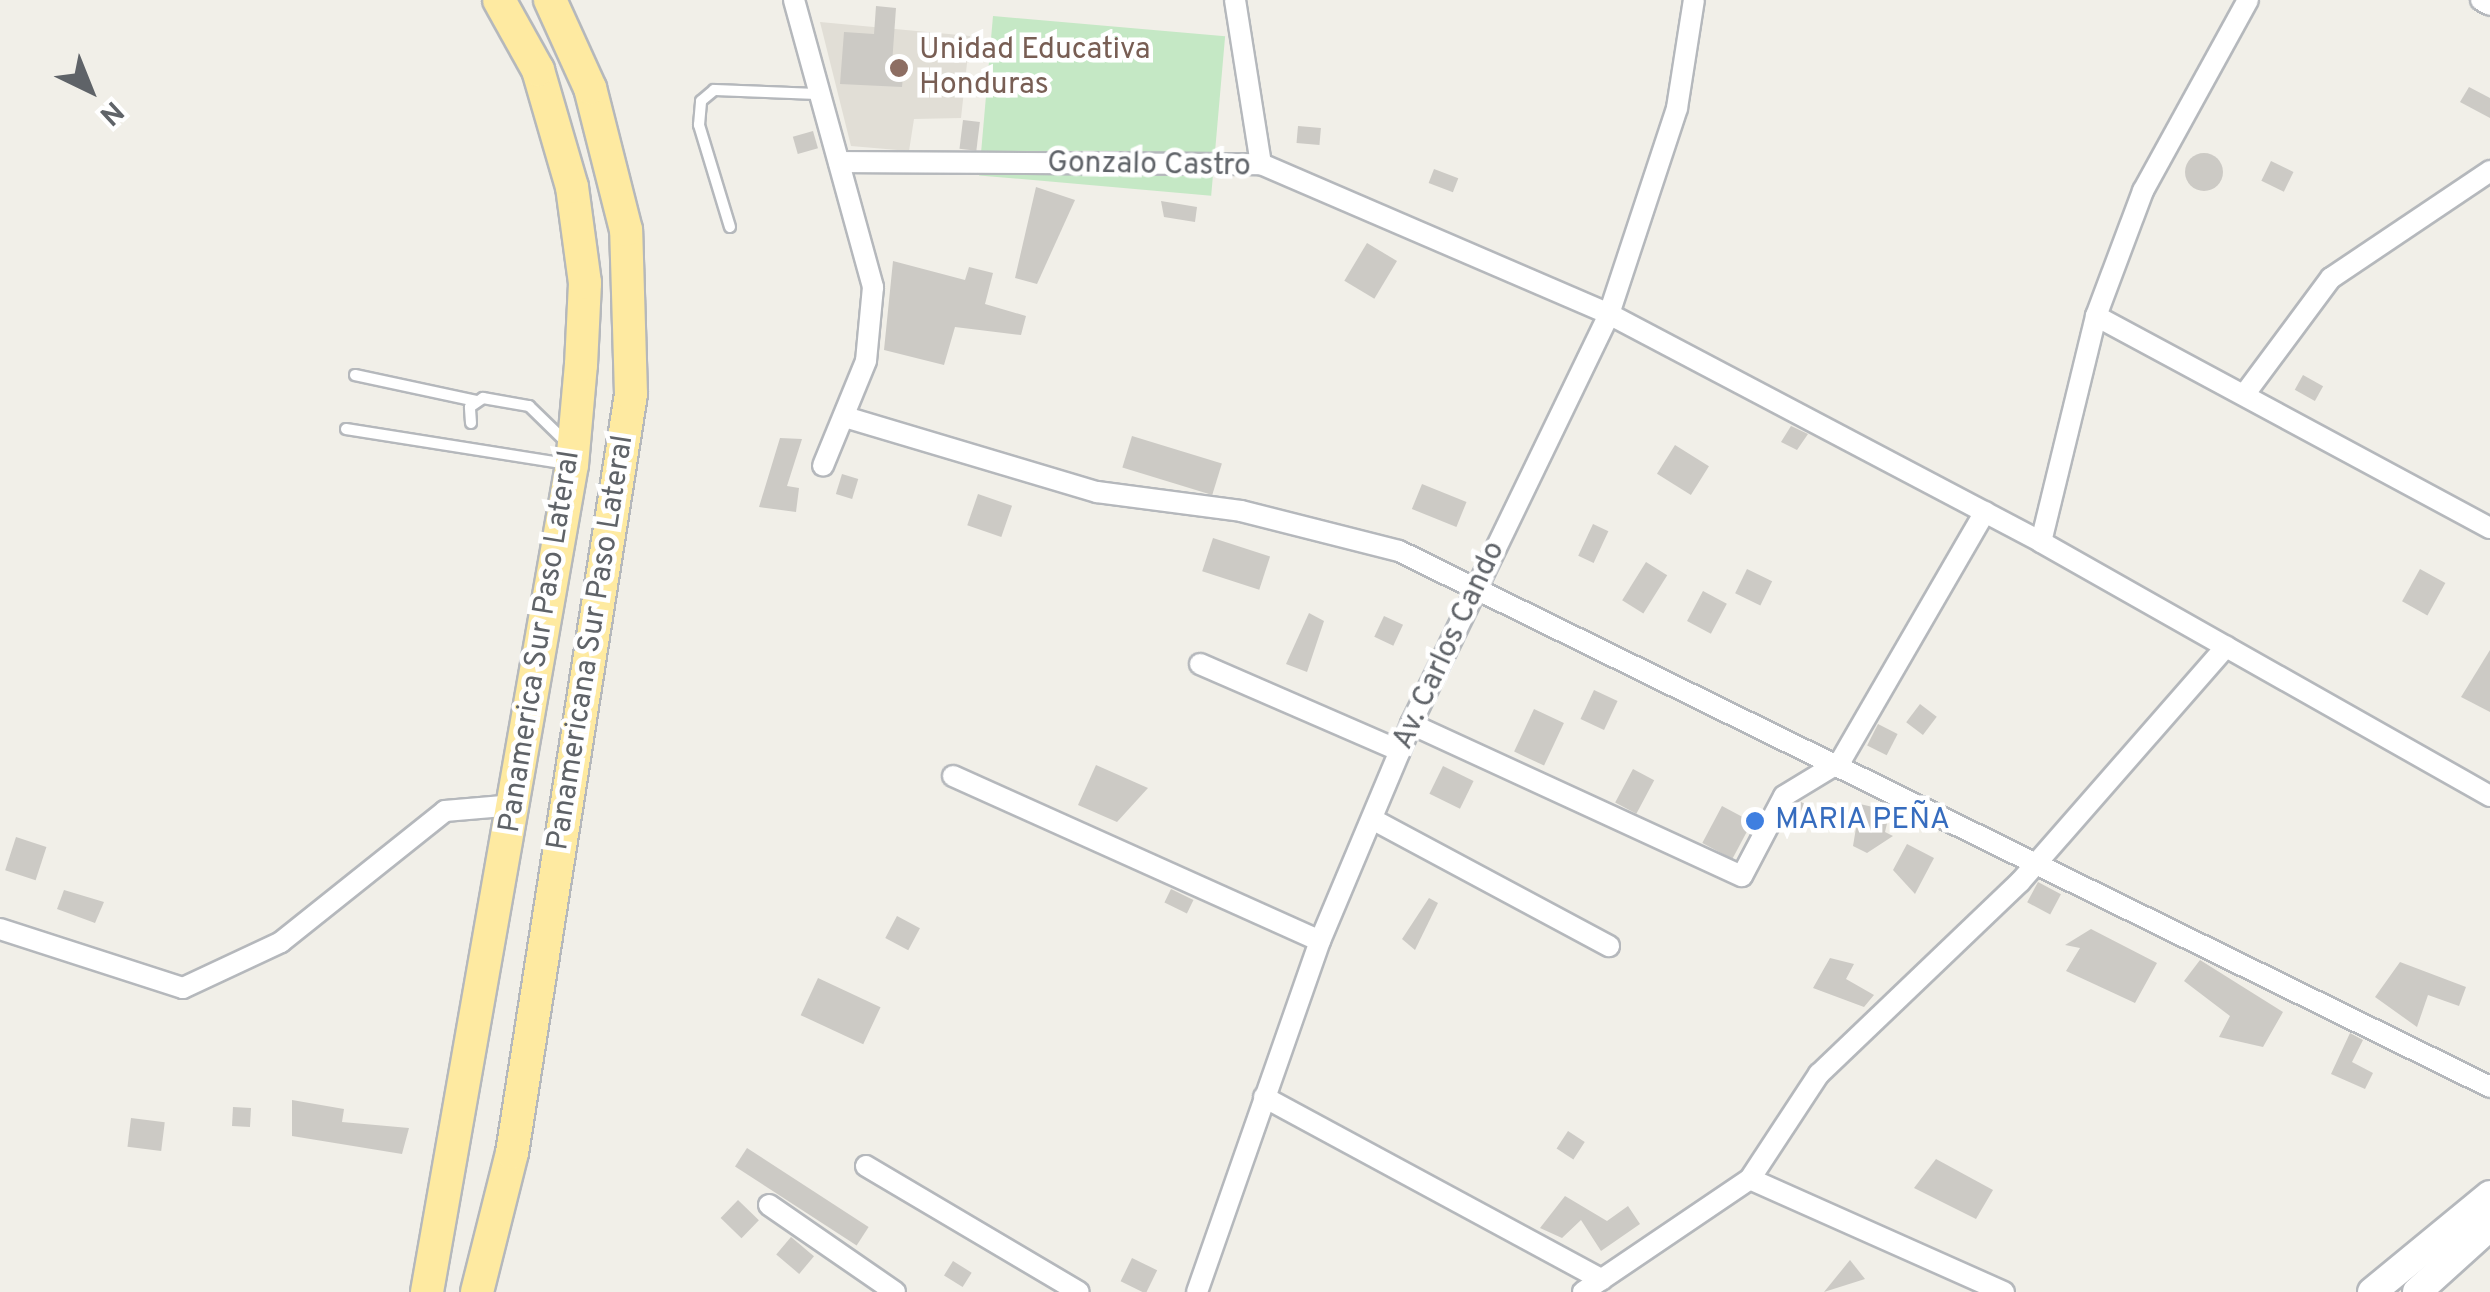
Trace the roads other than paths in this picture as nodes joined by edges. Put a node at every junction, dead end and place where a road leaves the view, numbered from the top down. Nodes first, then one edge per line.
1 (499, 0) edge
2 (550, 0) edge
3 (794, 0) edge
4 (1235, 0) edge
5 (1694, 0) edge
6 (2248, 0) edge
7 (2481, 0) edge
8 (2490, 5) edge
9 (818, 94) junction
10 (839, 162) junction
11 (1260, 164) junction
12 (2490, 171) edge
13 (730, 227) dead end
14 (1609, 314) junction
15 (2096, 316) junction
16 (355, 375) dead end
17 (2244, 395) junction
18 (476, 401) junction
19 (845, 417) junction
20 (470, 423) dead end
21 (346, 429) dead end
22 (572, 460) junction
23 (823, 466) dead end
24 (1985, 512) junction
25 (2490, 528) edge
26 (2041, 542) junction
27 (1480, 586) junction
28 (2226, 647) junction
29 (1200, 664) dead end
30 (1411, 724) junction
31 (1400, 751) junction
32 (1840, 762) junction
33 (953, 776) dead end
34 (2490, 796) edge
35 (514, 806) junction
36 (1372, 819) junction
37 (2034, 866) junction
38 (0, 929) edge
39 (1320, 941) junction
40 (1609, 946) dead end
41 (2490, 1087) edge
42 (1264, 1097) junction
43 (866, 1166) dead end
44 (1750, 1179) junction
45 (2490, 1194) edge
46 (768, 1205) dead end
47 (2490, 1226) edge
48 (1592, 1286) edge
49 (427, 1292) edge
50 (477, 1292) edge
51 (895, 1292) edge
52 (1079, 1292) edge
53 (1197, 1292) edge
54 (2004, 1292) edge
55 (2372, 1292) edge
56 (2417, 1292) edge

1 - 22 highway, Panamerica Sur Paso Lateral
2 - 50 highway, Panamericana Sur Paso Lateral
3 - 9 street
4 - 11 street
5 - 14 street, Av. Carlos Cando
6 - 15 street
7 - 8 street
9 - 10 street
9 - 13 lane
10 - 11 street, Gonzalo Castro
10 - 19 street
11 - 14 street, Gonzalo Castro
12 - 17 street
14 - 24 street, Gonzalo Castro
14 - 27 street, Av. Carlos Cando
15 - 17 street
15 - 26 street
16 - 18 lane
17 - 25 street
18 - 20 lane
18 - 22 lane
19 - 23 street
19 - 27 street
21 - 22 lane
22 - 35 highway, Panamerica Sur Paso Lateral
24 - 26 street, Gonzalo Castro
24 - 32 street
26 - 28 street, Gonzalo Castro
27 - 30 street, Av. Carlos Cando
27 - 32 street
28 - 34 street, Gonzalo Castro
28 - 37 street
29 - 31 street
30 - 31 street, Av. Carlos Cando
30 - 32 street
31 - 36 street, Av. Carlos Cando
32 - 37 street
33 - 39 street
35 - 38 street
35 - 49 highway, Panamerica Sur Paso Lateral
36 - 39 street, Av. Carlos Cando
36 - 40 street
37 - 41 street
37 - 44 street
39 - 42 street, Av. Carlos Cando
42 - 48 street
42 - 53 street, Av. Carlos Cando
43 - 52 street
44 - 48 street
44 - 54 street
45 - 55 main road
46 - 51 street
47 - 56 main road

